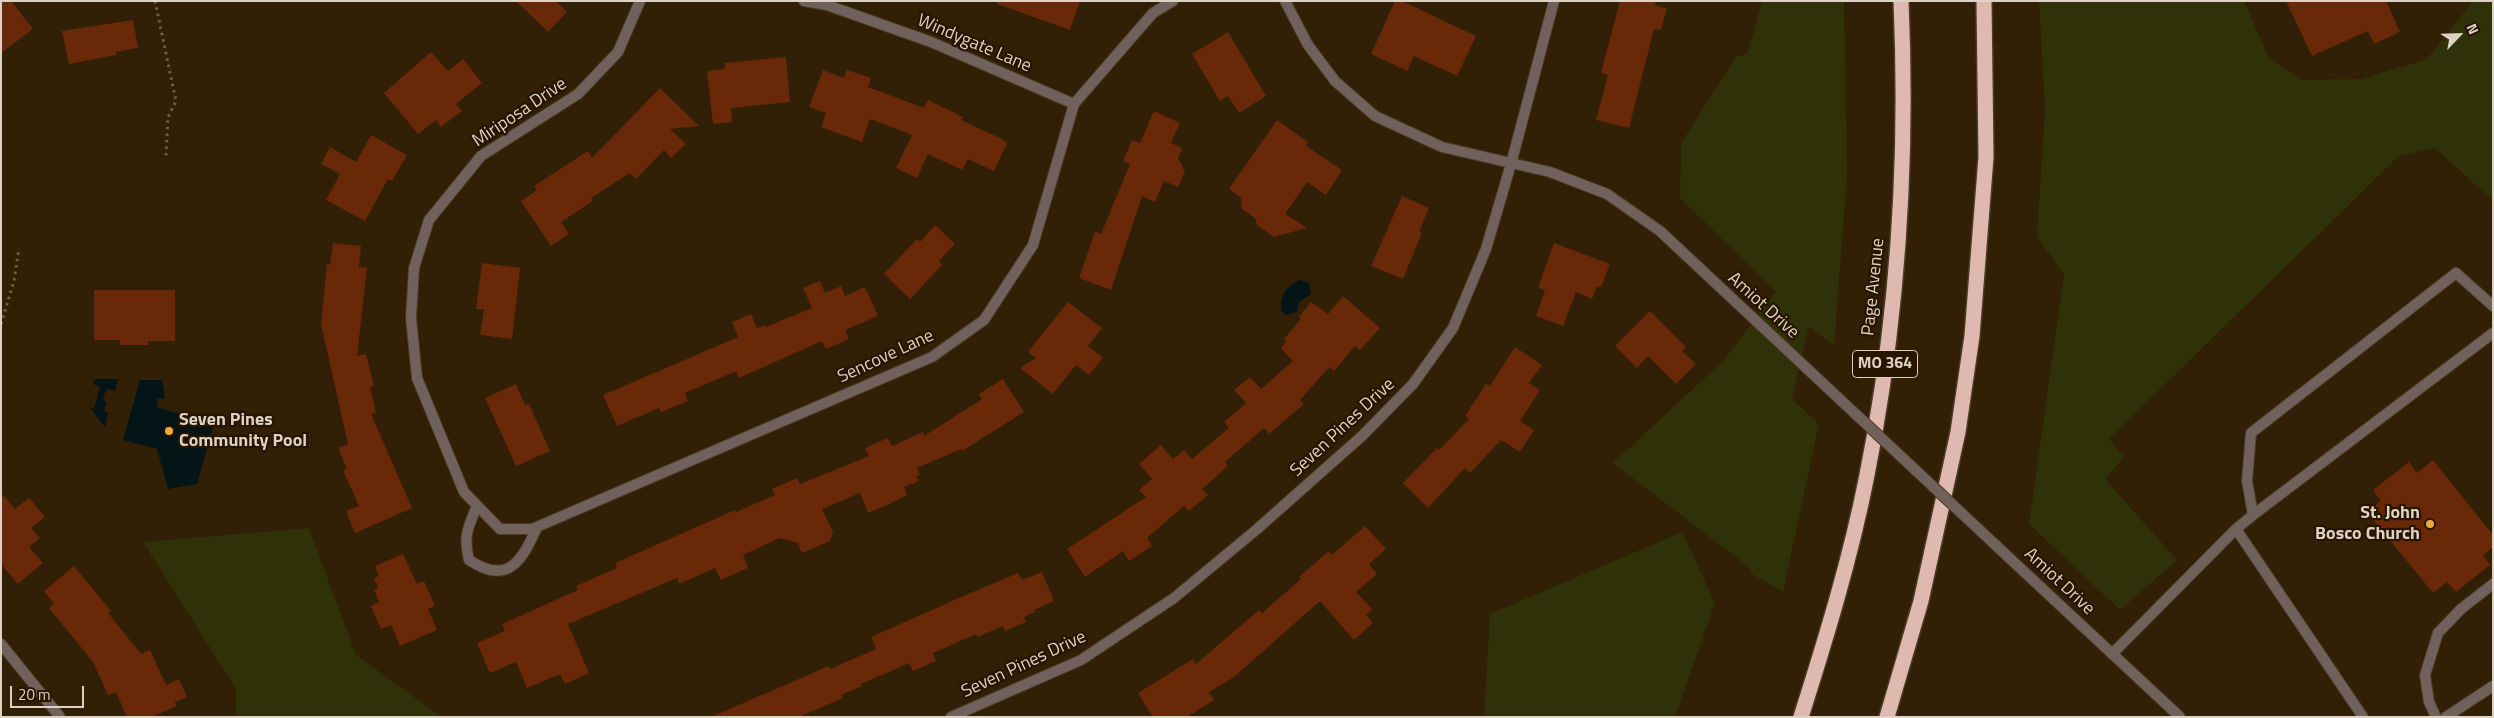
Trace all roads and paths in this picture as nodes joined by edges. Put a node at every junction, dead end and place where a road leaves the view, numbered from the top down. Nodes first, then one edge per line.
1 (156, 1) edge
2 (640, 1) edge
3 (804, 1) edge
4 (1173, 1) edge
5 (1285, 1) edge
6 (1554, 1) edge
7 (1900, 1) edge
8 (1984, 1) edge
9 (1074, 104) junction
10 (166, 156) dead end
11 (1511, 164) junction
12 (19, 248) dead end
13 (2493, 306) edge
14 (1, 324) edge
15 (2493, 333) edge
16 (477, 506) junction
17 (2253, 515) junction
18 (537, 526) junction
19 (500, 529) joint
20 (2236, 529) junction
21 (2493, 584) edge
22 (1, 644) edge
23 (2112, 654) junction
24 (2493, 686) edge
25 (60, 717) edge
26 (951, 717) edge
27 (1801, 717) edge
28 (1888, 717) edge
29 (2180, 717) edge
30 (2363, 717) edge
31 (2436, 717) edge
32 (2446, 717) edge

1 - 10 path
2 - 16 street, Miriposa Drive
3 - 9 street, Windygate Lane
4 - 9 street, Sencove Lane
5 - 11 street, Amiot Drive
6 - 11 street, Seven Pines Drive
7 - 27 highway, Page Avenue / MO 364
8 - 28 highway
9 - 18 street, Sencove Lane
11 - 23 street, Amiot Drive, bridge
11 - 26 street, Seven Pines Drive
12 - 14 path
13 - 17 street
15 - 17 street
16 - 18 street
16 - 19 street, Miriposa Drive
17 - 20 street
18 - 19 street, Sencove Lane
20 - 23 street
20 - 30 street
21 - 31 street
22 - 25 street
23 - 29 street, Amiot Drive
24 - 32 street

